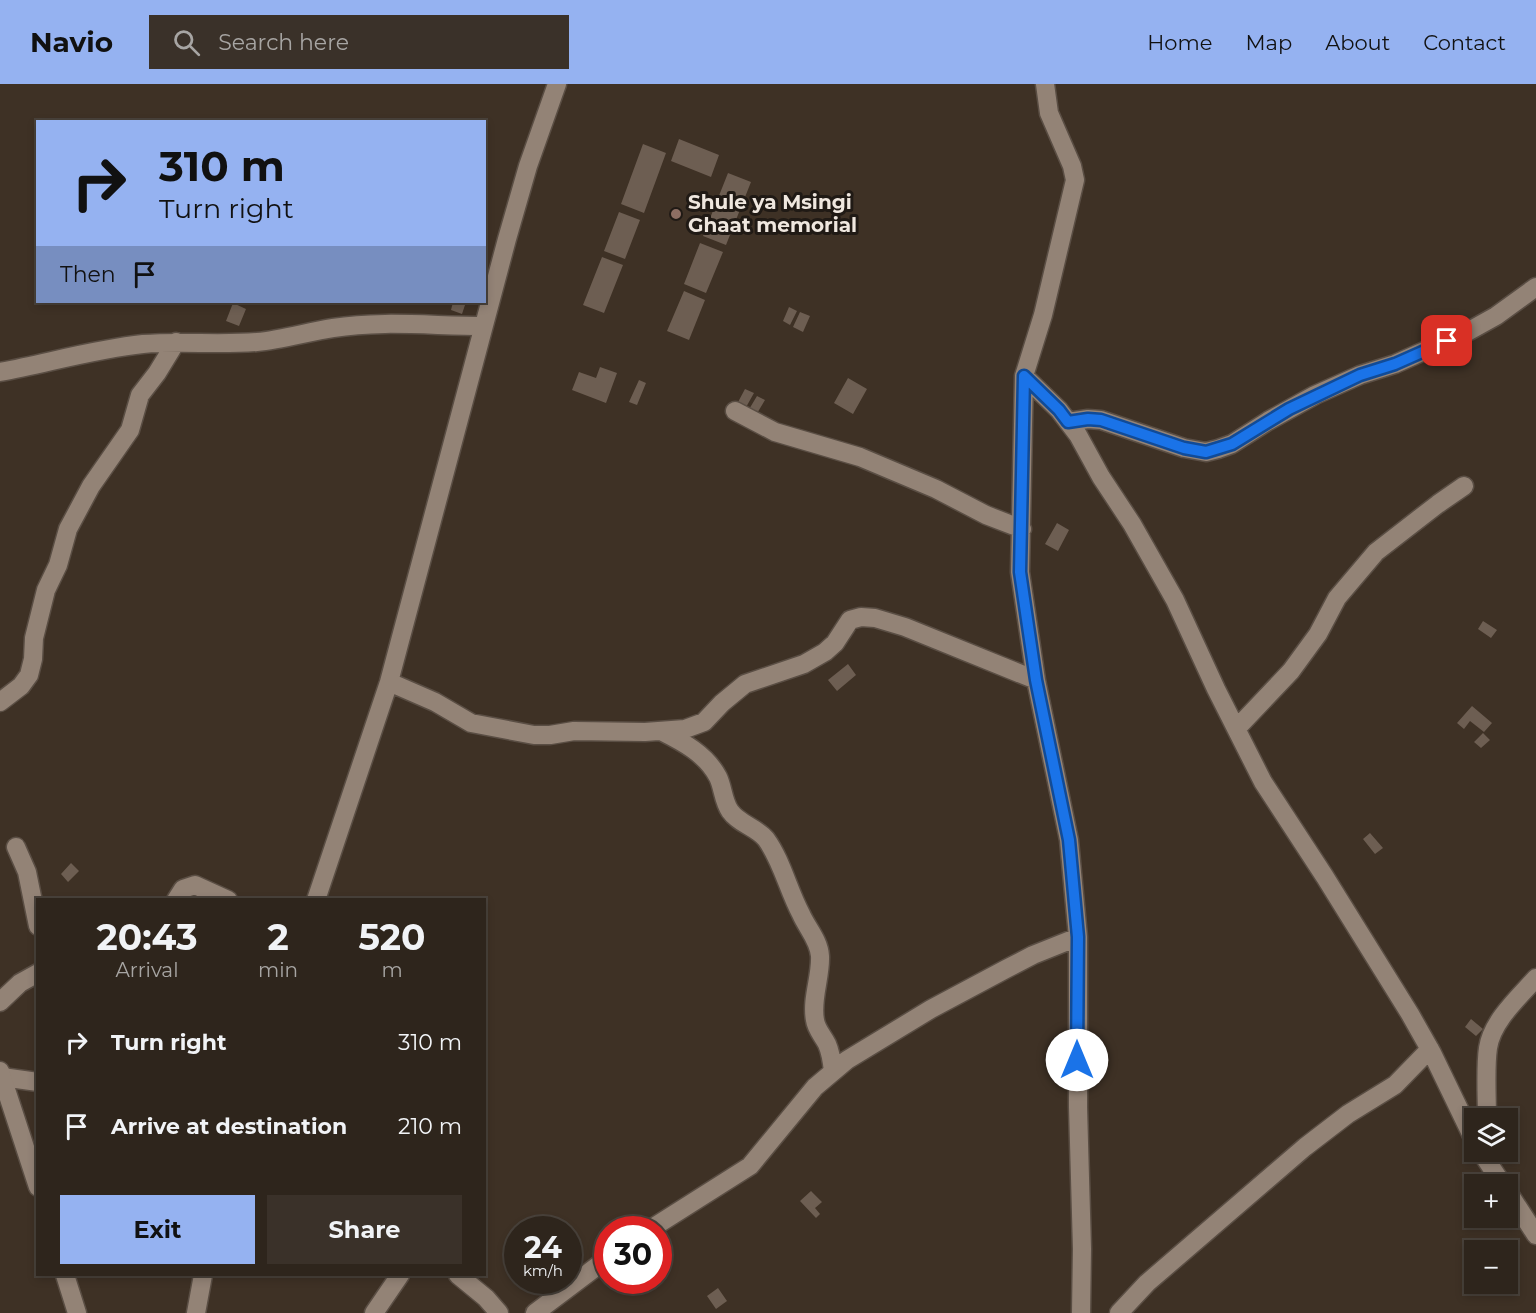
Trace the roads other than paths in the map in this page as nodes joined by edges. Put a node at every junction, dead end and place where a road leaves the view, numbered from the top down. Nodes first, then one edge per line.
1 (557, 84) edge
2 (1045, 84) edge
3 (1536, 288) edge
4 (483, 326) junction
5 (176, 342) junction
6 (0, 372) edge
7 (1024, 376) junction
8 (735, 411) dead end
9 (1068, 422) junction
10 (1464, 486) dead end
11 (1022, 529) junction
12 (1036, 680) junction
13 (389, 682) junction
14 (0, 702) edge
15 (1237, 728) junction
16 (661, 731) junction
17 (16, 847) dead end
18 (177, 898) edge
19 (224, 898) edge
20 (317, 898) edge
21 (36, 916) edge
22 (1078, 937) junction
23 (36, 974) edge
24 (1536, 978) edge
25 (0, 1002) edge
26 (1430, 1049) junction
27 (833, 1071) junction
28 (1, 1074) edge
29 (36, 1082) edge
30 (1487, 1108) edge
31 (1464, 1119) edge
32 (36, 1181) edge
33 (1518, 1207) edge
34 (671, 1216) edge
35 (1536, 1234) edge
36 (594, 1269) edge
37 (65, 1276) edge
38 (203, 1276) edge
39 (399, 1276) edge
40 (459, 1276) edge
41 (77, 1313) edge
42 (196, 1313) edge
43 (374, 1313) edge
44 (499, 1313) edge
45 (535, 1313) edge
46 (1080, 1313) edge
47 (1119, 1313) edge

1 - 4 street
2 - 7 street
3 - 9 street
4 - 5 street
4 - 13 street
5 - 6 street
5 - 14 street
7 - 9 street
7 - 11 street
8 - 11 street
9 - 15 street
10 - 15 street
11 - 12 street
12 - 16 street
12 - 22 street
13 - 16 street
13 - 20 street
15 - 26 street
16 - 27 street
17 - 21 street
18 - 19 street
22 - 27 street
22 - 46 street
23 - 25 street
24 - 30 street
26 - 31 street
26 - 47 street
27 - 34 street
28 - 29 street
28 - 32 street
33 - 35 street
36 - 45 street
37 - 41 street
38 - 42 street
39 - 43 street
40 - 44 street

